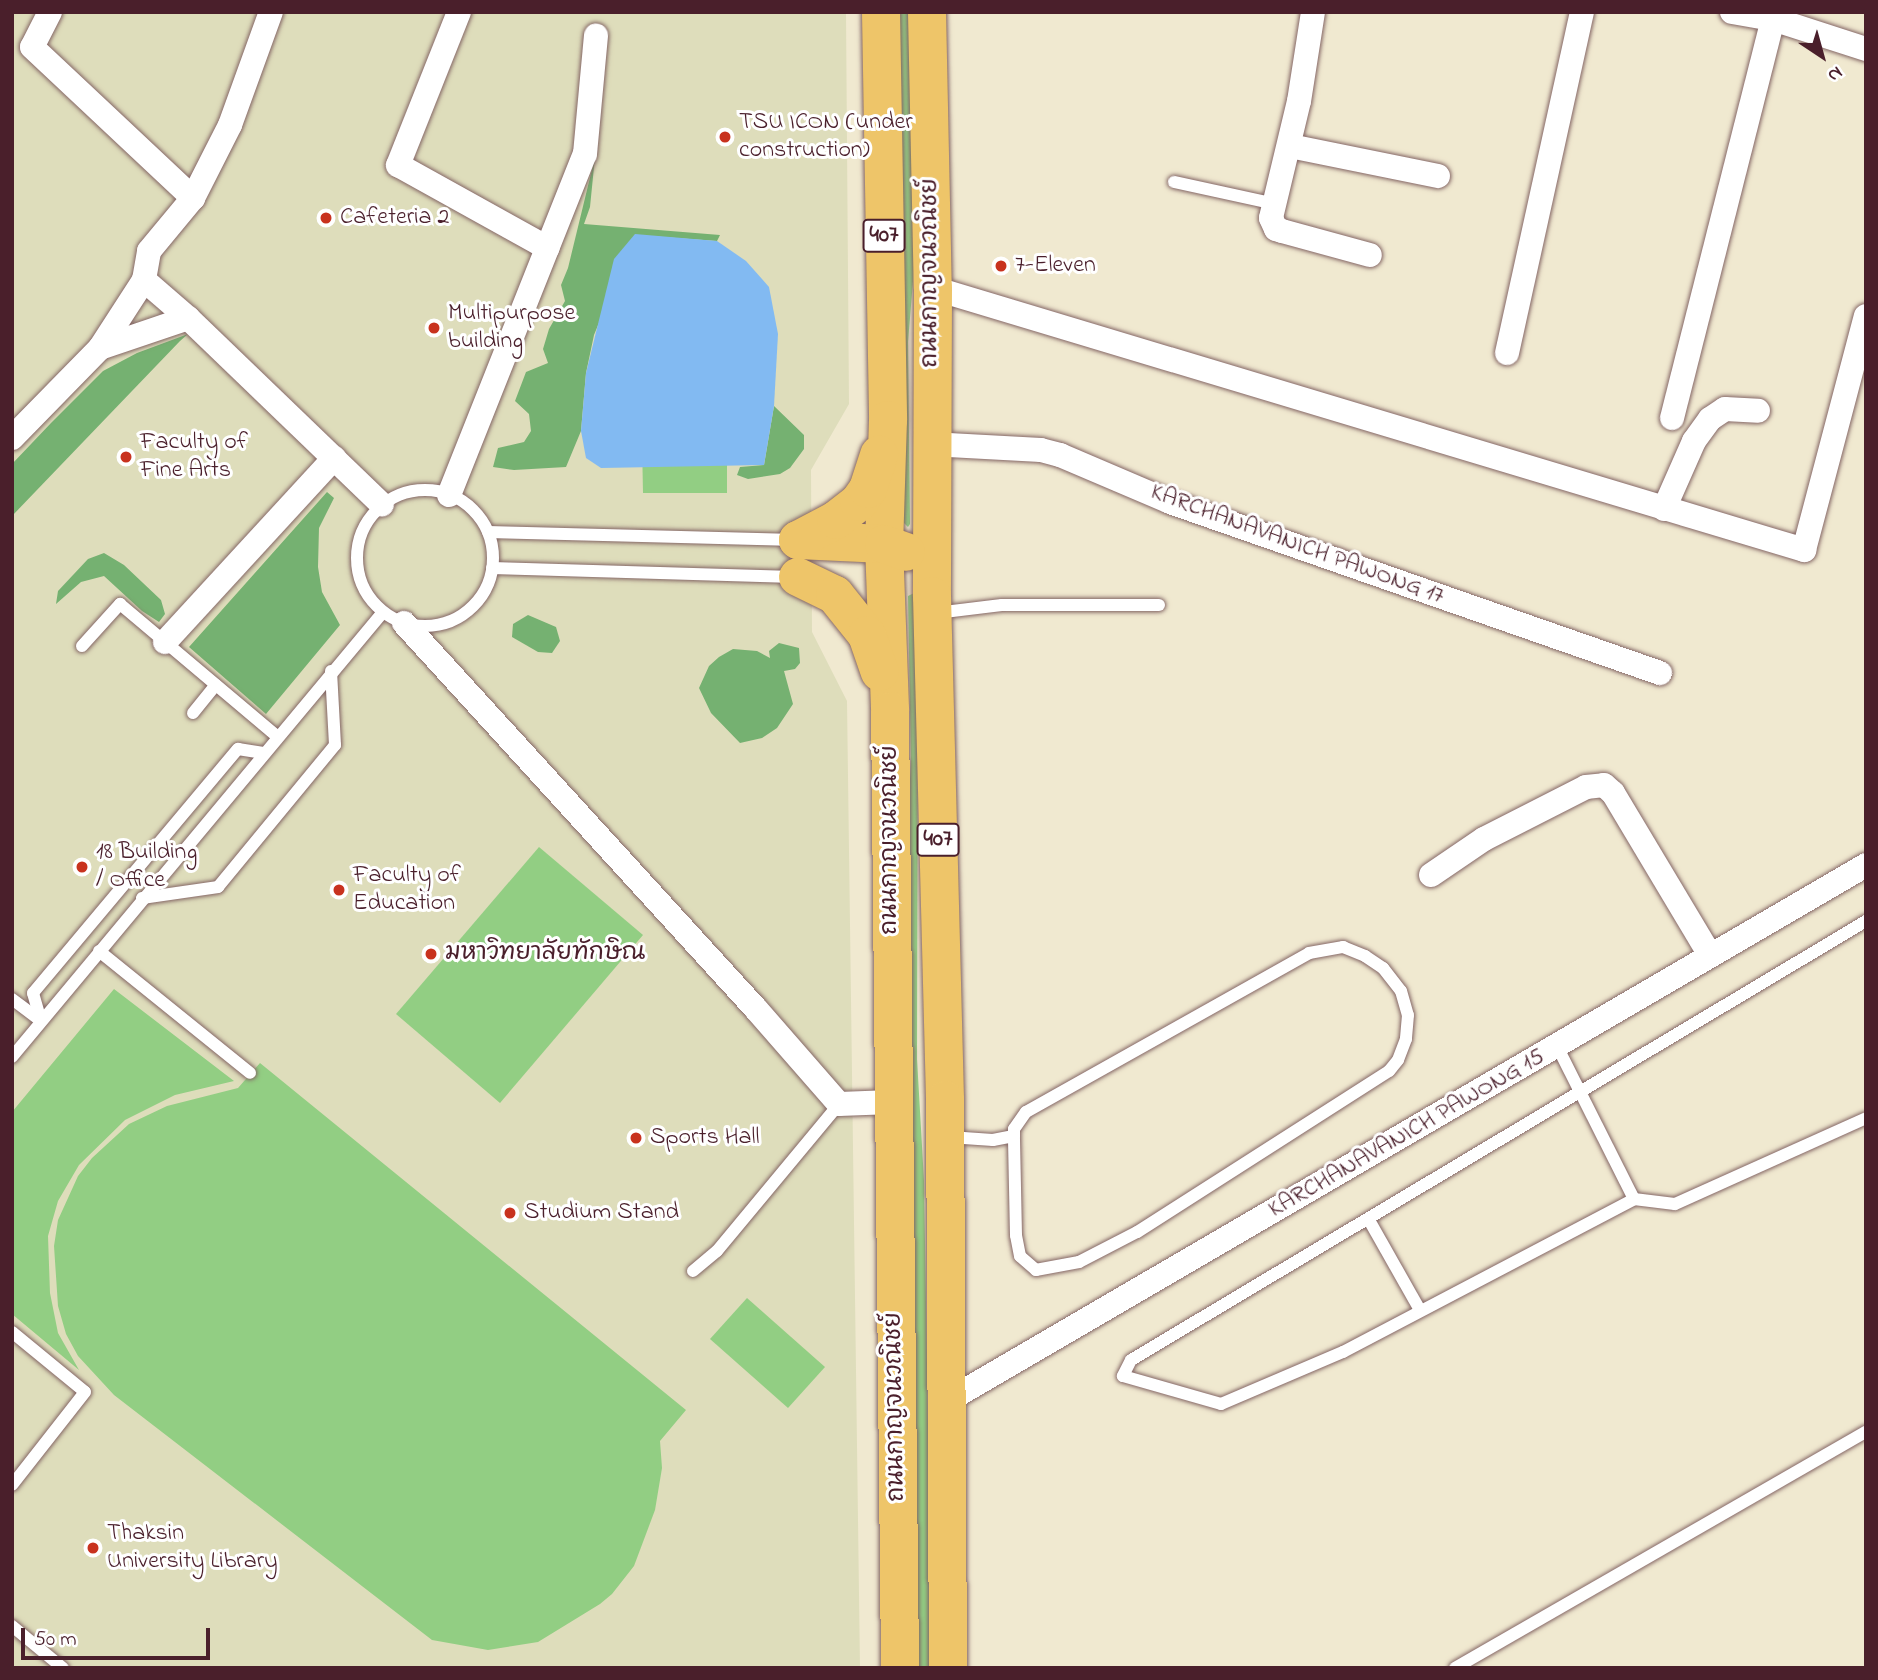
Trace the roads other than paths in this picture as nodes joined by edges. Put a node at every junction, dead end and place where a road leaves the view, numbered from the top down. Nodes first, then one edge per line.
1 (50, 12) edge
2 (271, 12) edge
3 (459, 12) edge
4 (881, 12) edge
5 (927, 12) edge
6 (1313, 12) edge
7 (1583, 12) edge
8 (1732, 12) edge
9 (1774, 16) edge
10 (596, 36) dead end
11 (1866, 49) edge
12 (1290, 146) junction
13 (1438, 176) dead end
14 (1174, 183) dead end
15 (193, 198) junction
16 (1275, 204) junction
17 (548, 248) junction
18 (1370, 255) dead end
19 (144, 280) junction
20 (933, 288) junction
21 (1866, 316) edge
22 (188, 318) junction
23 (100, 348) junction
24 (1507, 353) dead end
25 (1758, 411) dead end
26 (1672, 418) dead end
27 (888, 420) junction
28 (12, 438) edge
29 (930, 444) junction
30 (334, 458) junction
31 (449, 495) junction
32 (382, 505) junction
33 (1664, 509) junction
34 (933, 518) junction
35 (488, 533) junction
36 (798, 558) junction
37 (894, 560) junction
38 (492, 568) junction
39 (932, 605) junction
40 (1159, 605) dead end
41 (393, 618) junction
42 (165, 642) junction
43 (82, 646) dead end
44 (331, 671) junction
45 (1660, 673) dead end
46 (216, 685) junction
47 (890, 711) junction
48 (193, 713) dead end
49 (277, 736) junction
50 (262, 754) junction
51 (1866, 865) edge
52 (1431, 875) dead end
53 (142, 898) junction
54 (1866, 921) edge
55 (99, 951) junction
56 (1710, 956) junction
57 (12, 999) edge
58 (41, 1021) junction
59 (1557, 1046) junction
60 (12, 1057) edge
61 (250, 1073) dead end
62 (1581, 1094) junction
63 (892, 1102) junction
64 (839, 1104) junction
65 (1866, 1118) edge
66 (946, 1136) junction
67 (1014, 1136) junction
68 (1634, 1199) junction
69 (1369, 1220) junction
70 (693, 1271) dead end
71 (1420, 1310) junction
72 (12, 1332) edge
73 (947, 1401) junction
74 (1866, 1433) edge
75 (12, 1485) edge
76 (12, 1626) edge
77 (63, 1668) edge
78 (900, 1668) edge
79 (948, 1668) edge
80 (1455, 1668) edge

1 - 15 street
2 - 15 street
3 - 17 street
4 - 27 main road, ถนนกาญจนวณิชย์ / 407
5 - 20 main road, ถนนกาญจนวณิชย์ / 407
6 - 12 street
7 - 24 street
8 - 9 street
9 - 11 street
9 - 26 street
10 - 17 street
12 - 13 street
12 - 16 street
14 - 16 lane
15 - 19 street
16 - 18 street
17 - 31 street
19 - 22 street
19 - 23 street
20 - 29 main road, ถนนกาญจนวณิชย์ / 407
20 - 33 street
21 - 33 street
22 - 23 street
22 - 30 street
23 - 28 street
25 - 33 street
27 - 36 main road
27 - 37 main road, ถนนกาญจนวณิชย์ / 407
29 - 34 main road, ถนนกาญจนวณิชย์ / 407
29 - 45 street, KARCHANAVANICH PAWONG 17
30 - 32 street
30 - 42 street
31 - 32 lane
31 - 35 lane
32 - 41 lane
34 - 37 main road
34 - 39 main road, ถนนกาญจนวณิชย์ / 407
35 - 36 lane
35 - 38 lane
36 - 37 main road
36 - 38 lane
36 - 47 main road
37 - 39 main road
37 - 47 main road, ถนนกาญจนวณิชย์ / 407
38 - 41 lane
39 - 40 lane
39 - 66 main road, ถนนกาญจนวณิชย์ / 407
41 - 44 lane
41 - 64 street
42 - 43 lane
42 - 46 lane
44 - 49 lane
44 - 53 lane
46 - 48 lane
46 - 49 lane
47 - 63 main road, ถนนกาญจนวณิชย์ / 407
49 - 50 lane
50 - 53 lane
50 - 58 lane
51 - 56 street, KARCHANAVANICH PAWONG 15
52 - 56 street
53 - 55 lane
54 - 62 lane
55 - 58 lane
55 - 61 lane
56 - 59 street, KARCHANAVANICH PAWONG 15
57 - 58 lane
58 - 60 lane
59 - 62 lane
59 - 73 street, KARCHANAVANICH PAWONG 15
62 - 68 lane
62 - 69 lane
63 - 64 street
63 - 78 main road, ถนนกาญจนวณิชย์ / 407
64 - 70 lane
65 - 68 lane
66 - 67 lane
66 - 73 main road, ถนนกาญจนวณิชย์ / 407
67 - 67 lane
68 - 71 lane
69 - 71 lane
69 - 71 lane
72 - 75 lane
73 - 79 main road, ถนนกาญจนวณิชย์ / 407
74 - 80 lane
76 - 77 lane

